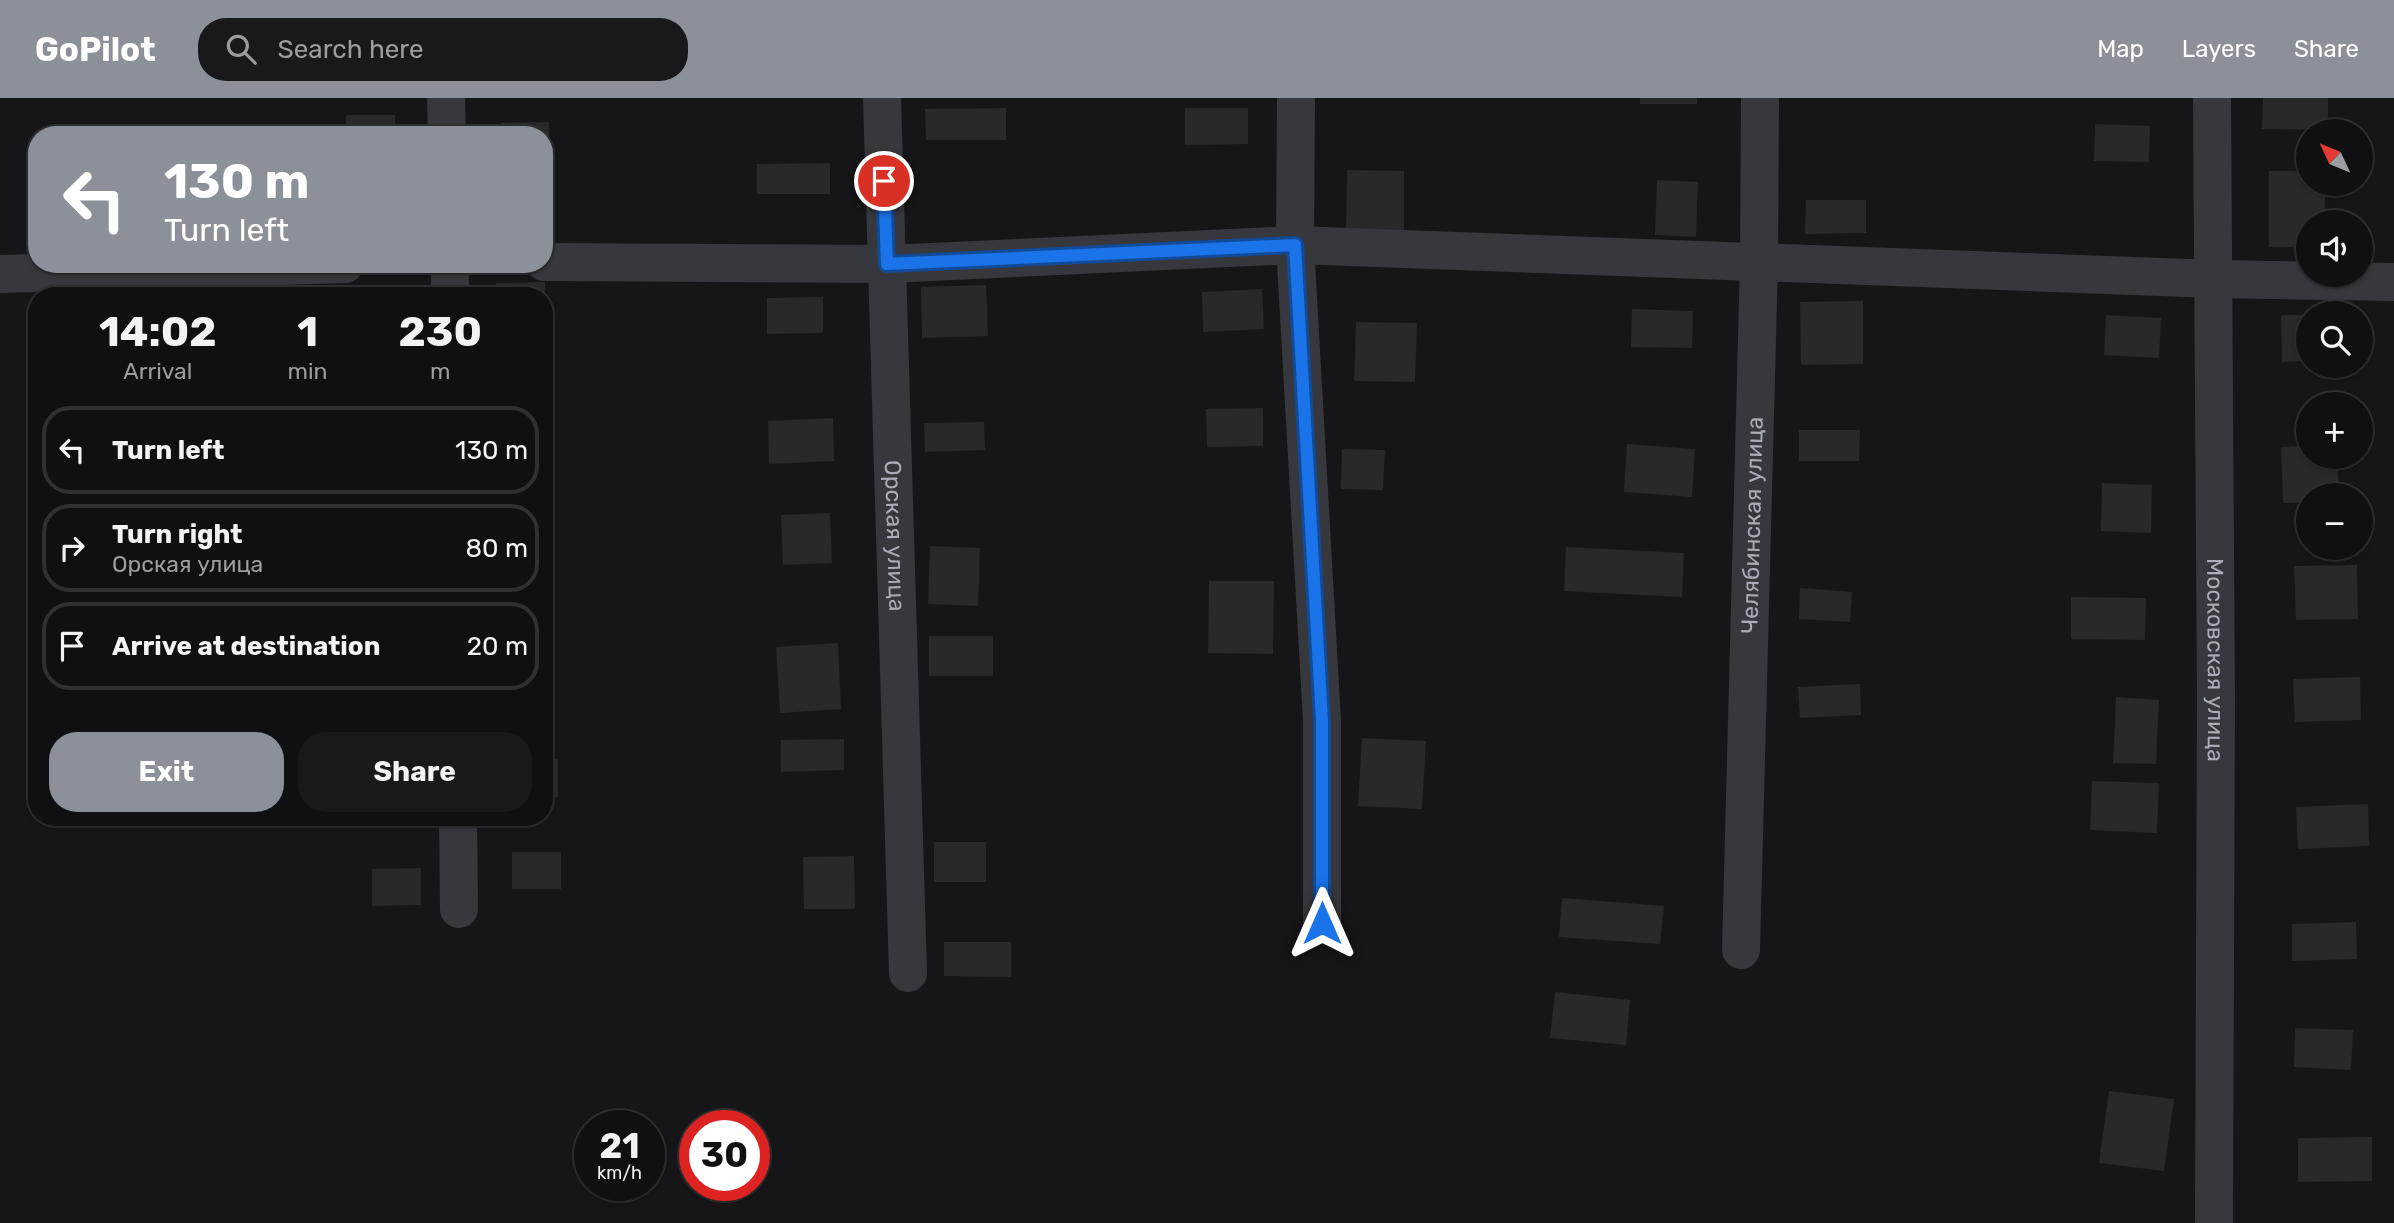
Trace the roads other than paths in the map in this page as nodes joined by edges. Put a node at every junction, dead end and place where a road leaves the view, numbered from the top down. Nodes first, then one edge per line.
1 (446, 98) edge
2 (882, 98) edge
3 (1296, 98) edge
4 (1760, 98) edge
5 (2212, 98) edge
6 (447, 126) edge
7 (1295, 245) junction
8 (553, 262) edge
9 (1759, 262) junction
10 (887, 264) junction
11 (34, 273) edge
12 (0, 274) edge
13 (2214, 279) junction
14 (2394, 282) edge
15 (458, 826) edge
16 (459, 909) dead end
17 (1322, 923) dead end
18 (1741, 950) dead end
19 (908, 973) dead end
20 (2214, 1223) edge

1 - 6 street
2 - 10 street, Орская улица
3 - 7 street
4 - 9 street, Челябинская улица
5 - 13 street, Московская улица
7 - 9 street
7 - 10 street
7 - 17 street
8 - 10 street
9 - 13 street
9 - 18 street, Челябинская улица
10 - 19 street, Орская улица
11 - 12 street
13 - 14 street
13 - 20 street, Московская улица
15 - 16 street

